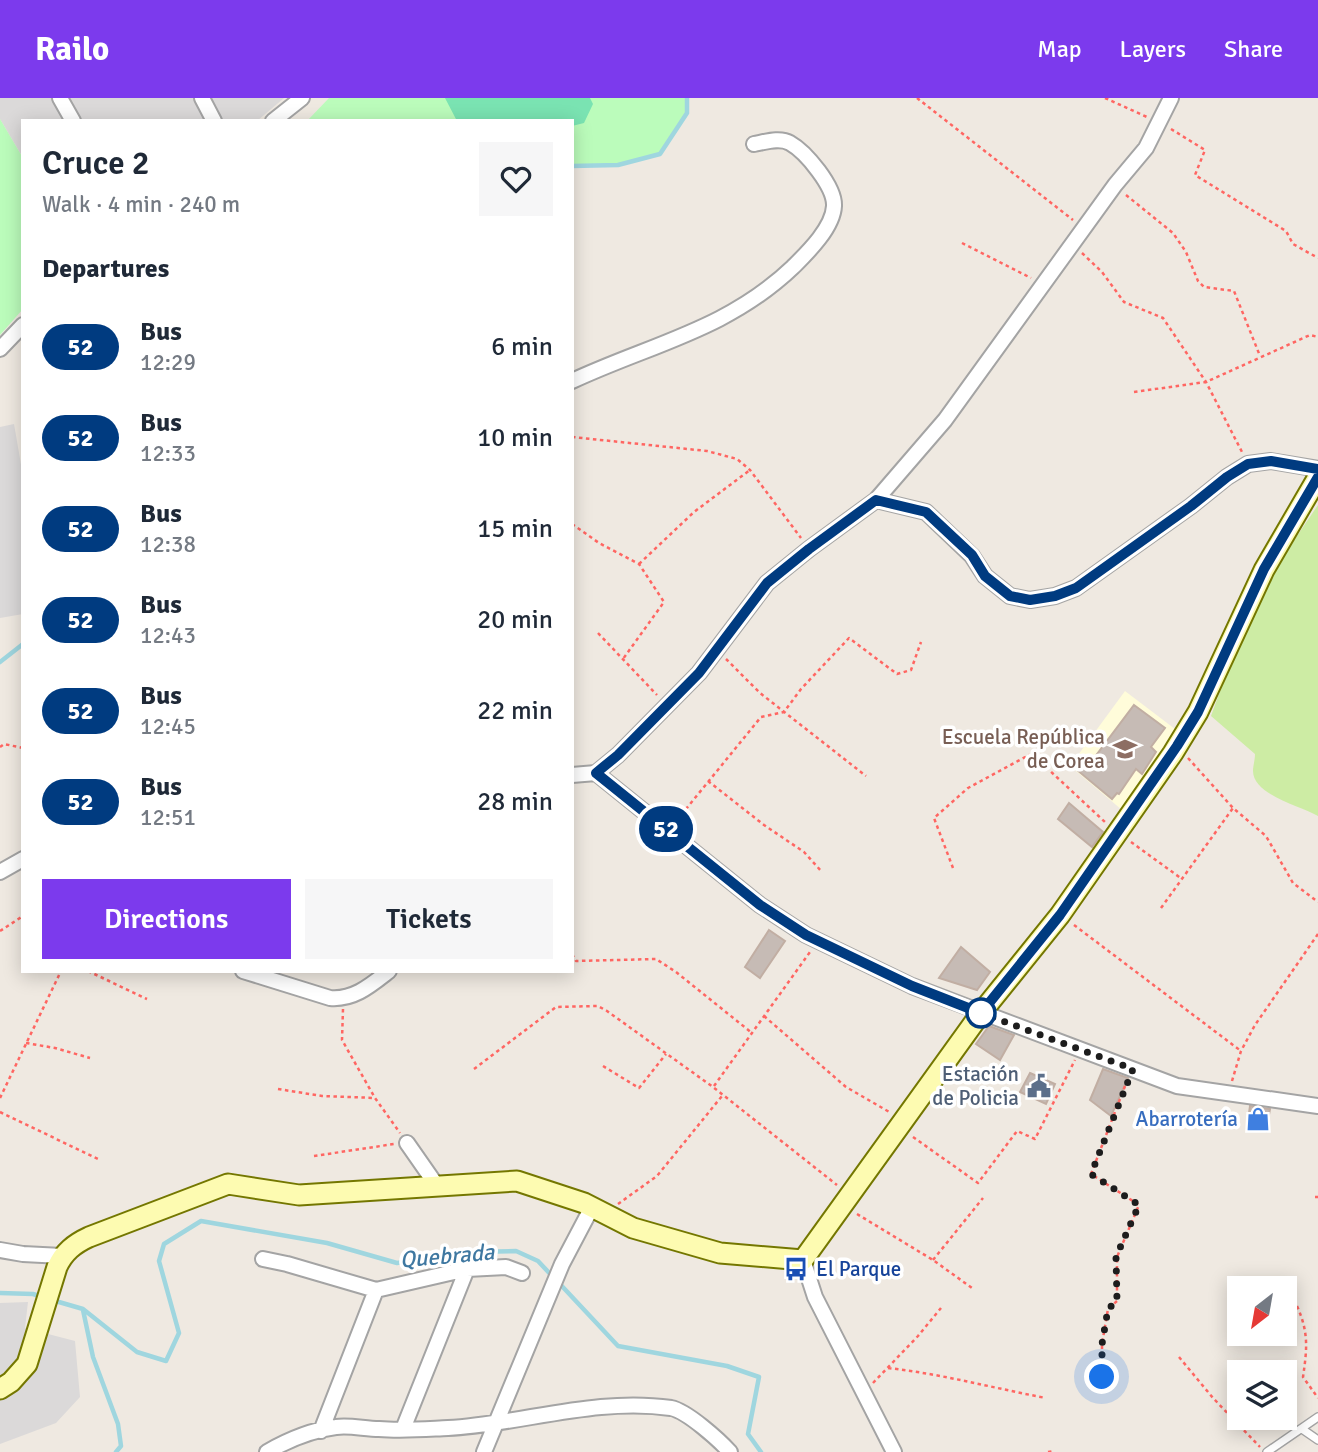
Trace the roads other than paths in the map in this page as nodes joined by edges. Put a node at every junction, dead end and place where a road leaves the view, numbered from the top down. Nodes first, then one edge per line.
1 (60, 98) edge
2 (202, 98) edge
3 (302, 98) edge
4 (1171, 98) edge
5 (72, 119) edge
6 (214, 119) edge
7 (276, 119) edge
8 (754, 144) dead end
9 (21, 327) edge
10 (0, 349) edge
11 (574, 380) edge
12 (1318, 469) edge
13 (1318, 477) edge
14 (876, 500) junction
15 (596, 773) junction
16 (574, 775) edge
17 (21, 860) edge
18 (0, 872) edge
19 (249, 973) edge
20 (386, 973) edge
21 (981, 1013) junction
22 (1318, 1106) edge
23 (407, 1143) road end
24 (437, 1186) junction
25 (598, 1210) junction
26 (0, 1250) edge
27 (264, 1259) dead end
28 (803, 1260) junction
29 (59, 1261) junction
30 (467, 1269) junction
31 (522, 1273) dead end
32 (376, 1290) junction
33 (0, 1389) edge
34 (1318, 1417) edge
35 (496, 1423) junction
36 (403, 1429) junction
37 (1302, 1429) junction
38 (321, 1431) junction
39 (1318, 1440) edge
40 (267, 1452) edge
41 (484, 1452) edge
42 (730, 1452) edge
43 (894, 1452) edge
44 (1266, 1452) edge

1 - 5 street
2 - 6 street
3 - 7 street
4 - 14 street
8 - 11 street
9 - 10 street
12 - 14 street
13 - 21 street
14 - 15 street
15 - 16 street
15 - 21 street
17 - 18 street
19 - 20 street
21 - 22 street
21 - 28 street
23 - 24 street
24 - 25 street
24 - 29 street
25 - 28 street
25 - 35 street
26 - 29 street
27 - 32 street
28 - 43 street
29 - 33 street
30 - 31 street
30 - 32 street
30 - 36 street
32 - 38 street
34 - 37 lane
35 - 36 street
35 - 41 street
35 - 42 street
36 - 38 street
37 - 39 lane
37 - 44 lane
38 - 40 street

